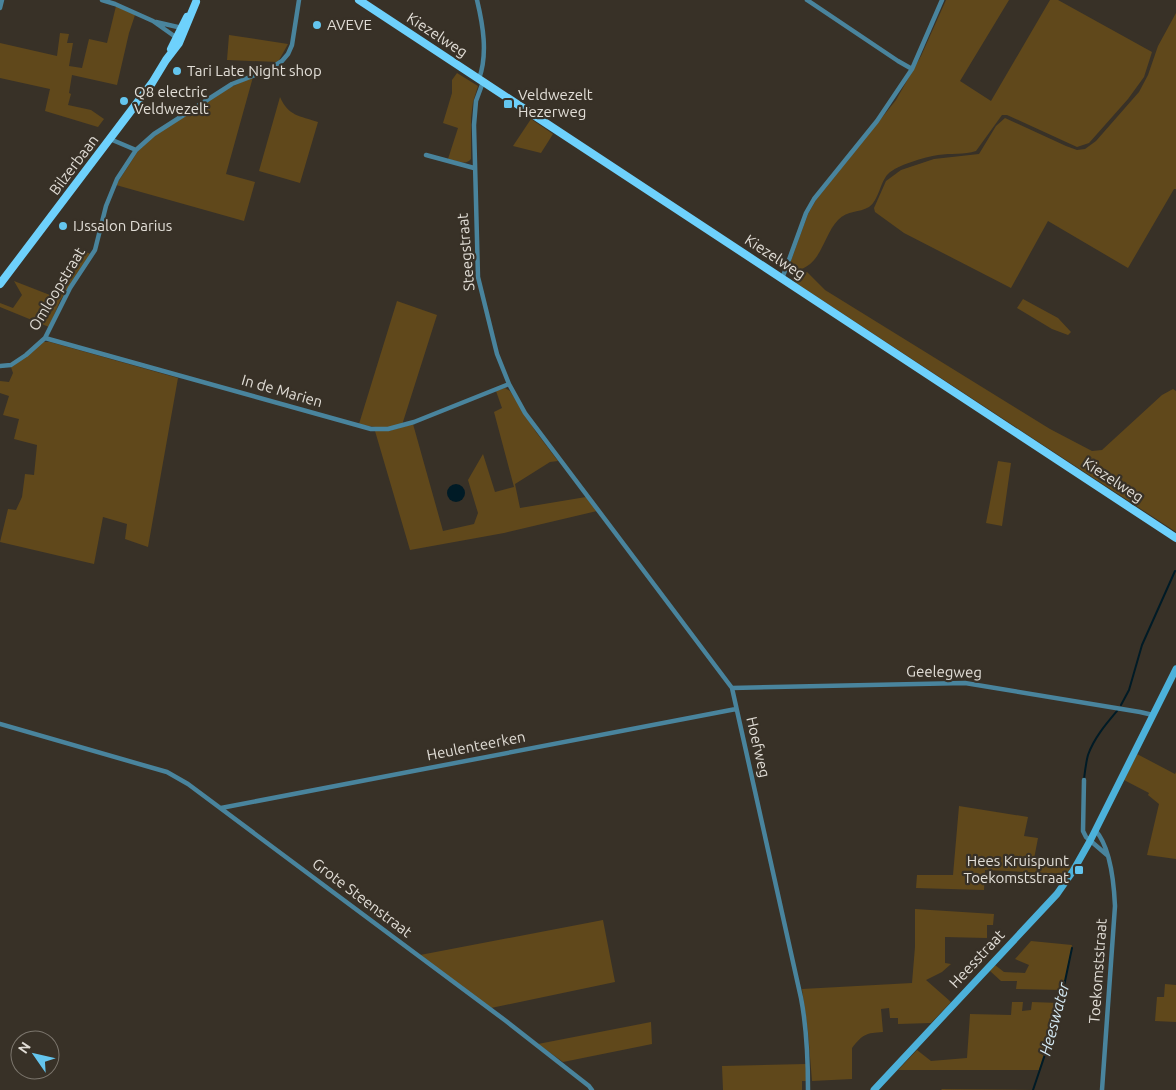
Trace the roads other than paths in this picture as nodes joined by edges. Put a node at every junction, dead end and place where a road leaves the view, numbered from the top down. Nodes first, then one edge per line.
1 (2, 0) edge
2 (102, 0) edge
3 (299, 0) edge
4 (359, 0) edge
5 (477, 0) edge
6 (807, 0) edge
7 (942, 0) edge
8 (197, 1) edge
9 (0, 8) edge
10 (153, 21) junction
11 (183, 29) junction
12 (179, 38) junction
13 (912, 69) junction
14 (481, 80) junction
15 (110, 139) junction
16 (136, 150) junction
17 (426, 155) dead end
18 (474, 168) junction
19 (782, 278) junction
20 (0, 284) edge
21 (45, 338) junction
22 (0, 366) edge
23 (509, 384) junction
24 (561, 461) joint
25 (1176, 538) edge
26 (1176, 669) edge
27 (732, 688) junction
28 (736, 708) junction
29 (1153, 715) junction
30 (0, 724) edge
31 (1084, 780) dead end
32 (221, 808) junction
33 (1096, 830) junction
34 (1090, 840) junction
35 (1106, 855) junction
36 (592, 1090) edge
37 (808, 1090) edge
38 (874, 1090) edge
39 (1102, 1090) edge

1 - 9 street
2 - 10 street
3 - 16 street, Omloopstraat
4 - 14 main road, Kiezelweg
5 - 14 street, Steegstraat
6 - 13 street
7 - 13 street
8 - 11 main road, Bilzerbaan
10 - 11 street
10 - 12 street
11 - 12 main road, Bilzerbaan
12 - 15 main road, Bilzerbaan
13 - 19 street
14 - 18 street, Steegstraat
14 - 19 main road, Kiezelweg
15 - 16 street
15 - 20 main road, Bilzerbaan
16 - 21 street, Omloopstraat
17 - 18 street
18 - 23 street, Steegstraat
19 - 25 main road, Kiezelweg
21 - 22 street, Omloopstraat
21 - 23 street, In de Marien
23 - 24 street, Steegstraat
24 - 27 street, Hoefweg
26 - 29 street, Heesstraat
27 - 28 street, Hoefweg
27 - 29 street, Geelegweg
28 - 32 street, Heulenteerken
28 - 37 street, Hoefweg
29 - 33 street, Heesstraat
30 - 32 street, Grote Steenstraat
31 - 34 street
32 - 36 street, Grote Steenstraat
33 - 34 street, Heesstraat
33 - 35 street, Toekomststraat
34 - 35 street
34 - 38 street, Heesstraat
35 - 39 street, Toekomststraat

